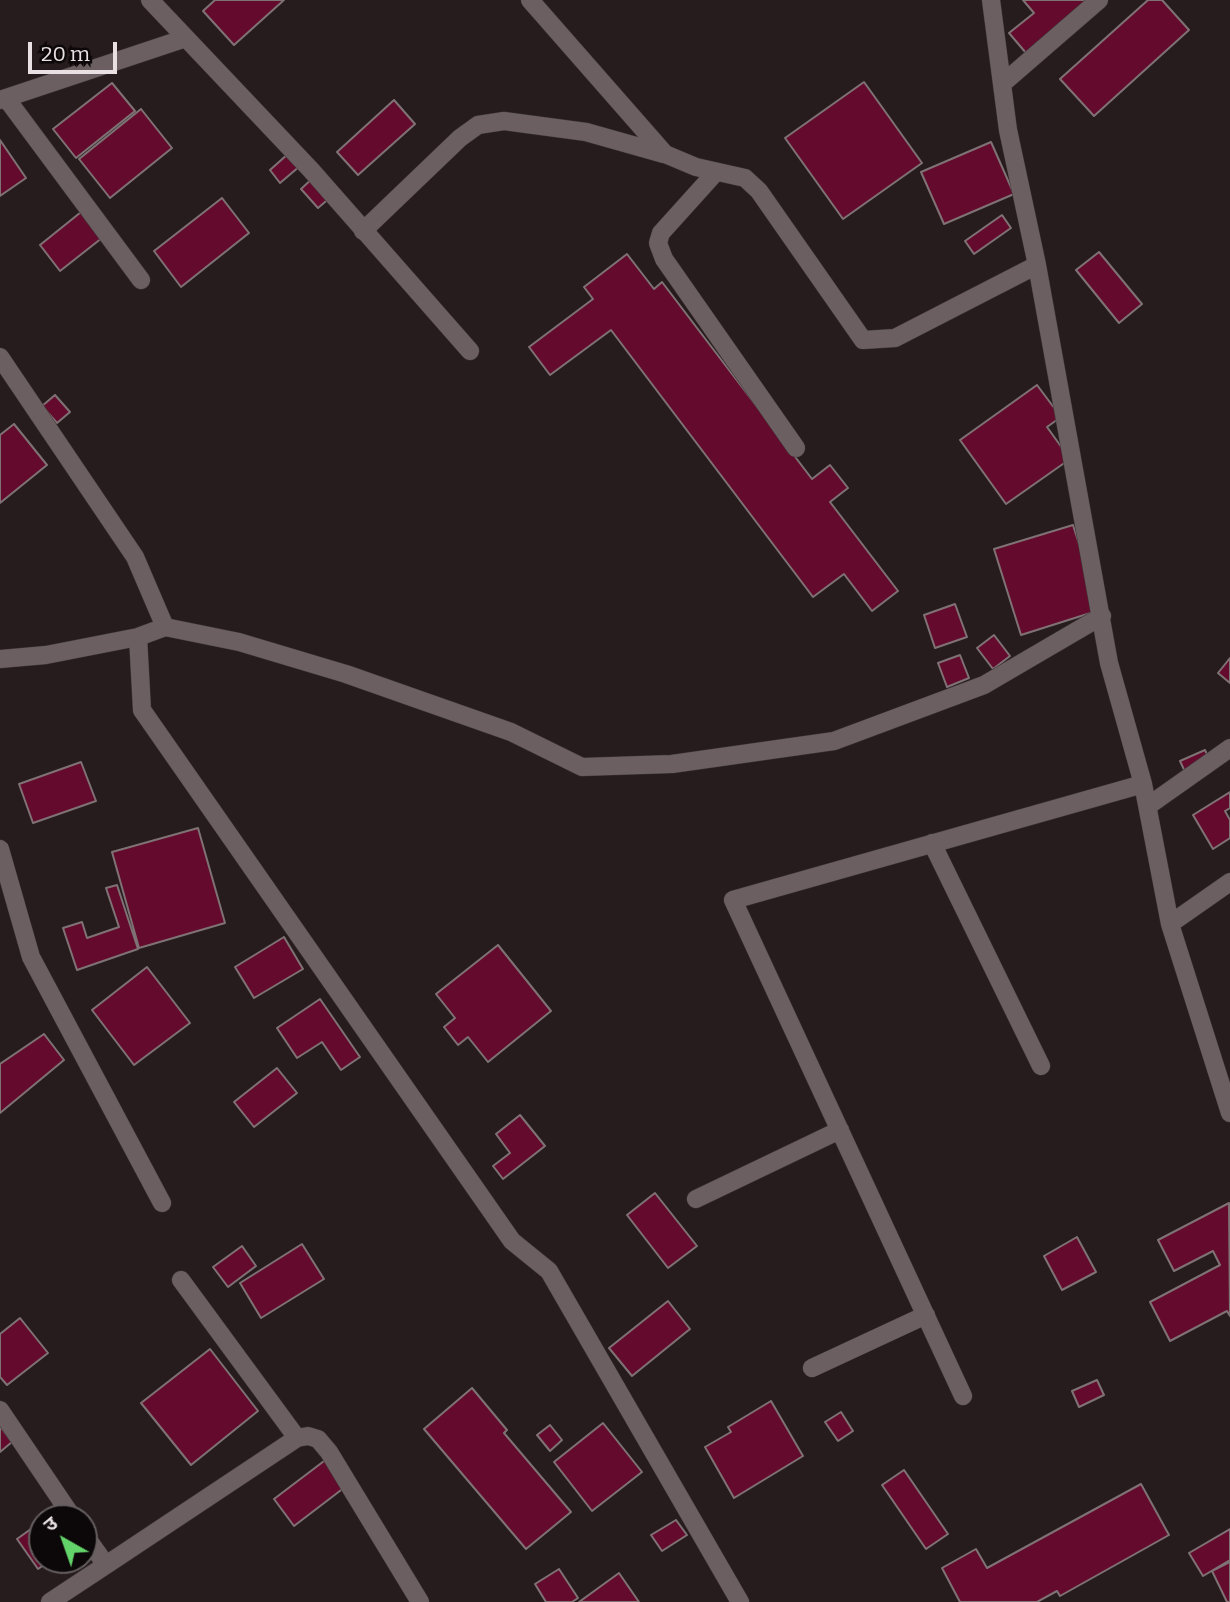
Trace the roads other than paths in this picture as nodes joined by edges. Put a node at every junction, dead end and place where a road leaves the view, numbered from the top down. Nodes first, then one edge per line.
1 (150, 0) edge
2 (530, 0) edge
3 (991, 0) edge
4 (1099, 0) edge
5 (186, 38) junction
6 (1002, 84) junction
7 (3, 99) edge
8 (665, 154) junction
9 (716, 172) junction
10 (363, 231) junction
11 (1037, 265) junction
12 (141, 279) dead end
13 (470, 351) dead end
14 (0, 357) edge
15 (796, 448) dead end
16 (1102, 616) junction
17 (165, 627) junction
18 (138, 637) junction
19 (0, 659) edge
20 (1230, 748) edge
21 (1141, 779) junction
22 (1147, 806) junction
23 (932, 843) junction
24 (0, 849) edge
25 (1230, 882) edge
26 (1170, 924) junction
27 (1041, 1066) dead end
28 (1230, 1113) edge
29 (840, 1130) junction
30 (695, 1199) dead end
31 (162, 1203) dead end
32 (181, 1280) dead end
33 (926, 1315) junction
34 (812, 1368) dead end
35 (963, 1396) dead end
36 (0, 1410) edge
37 (297, 1438) junction
38 (64, 1504) edge
39 (98, 1554) edge
40 (106, 1565) junction
41 (50, 1602) edge
42 (420, 1602) edge
43 (740, 1602) edge

1 - 5 street
2 - 8 street
3 - 6 street
4 - 6 street
5 - 7 street
5 - 10 street
6 - 11 street
7 - 12 street
8 - 9 street
8 - 10 street
9 - 11 street
9 - 15 street
10 - 13 street
11 - 16 street
14 - 17 street
16 - 17 street
16 - 21 street
17 - 18 street
18 - 19 street
18 - 43 street
20 - 22 street
21 - 22 street
21 - 23 street
22 - 26 street
23 - 27 street
23 - 29 street
24 - 31 street
25 - 26 street
26 - 28 street
29 - 30 street
29 - 33 street
32 - 37 street
33 - 34 street
33 - 35 street
36 - 38 street
37 - 40 street
37 - 42 street
39 - 40 street
40 - 41 street

